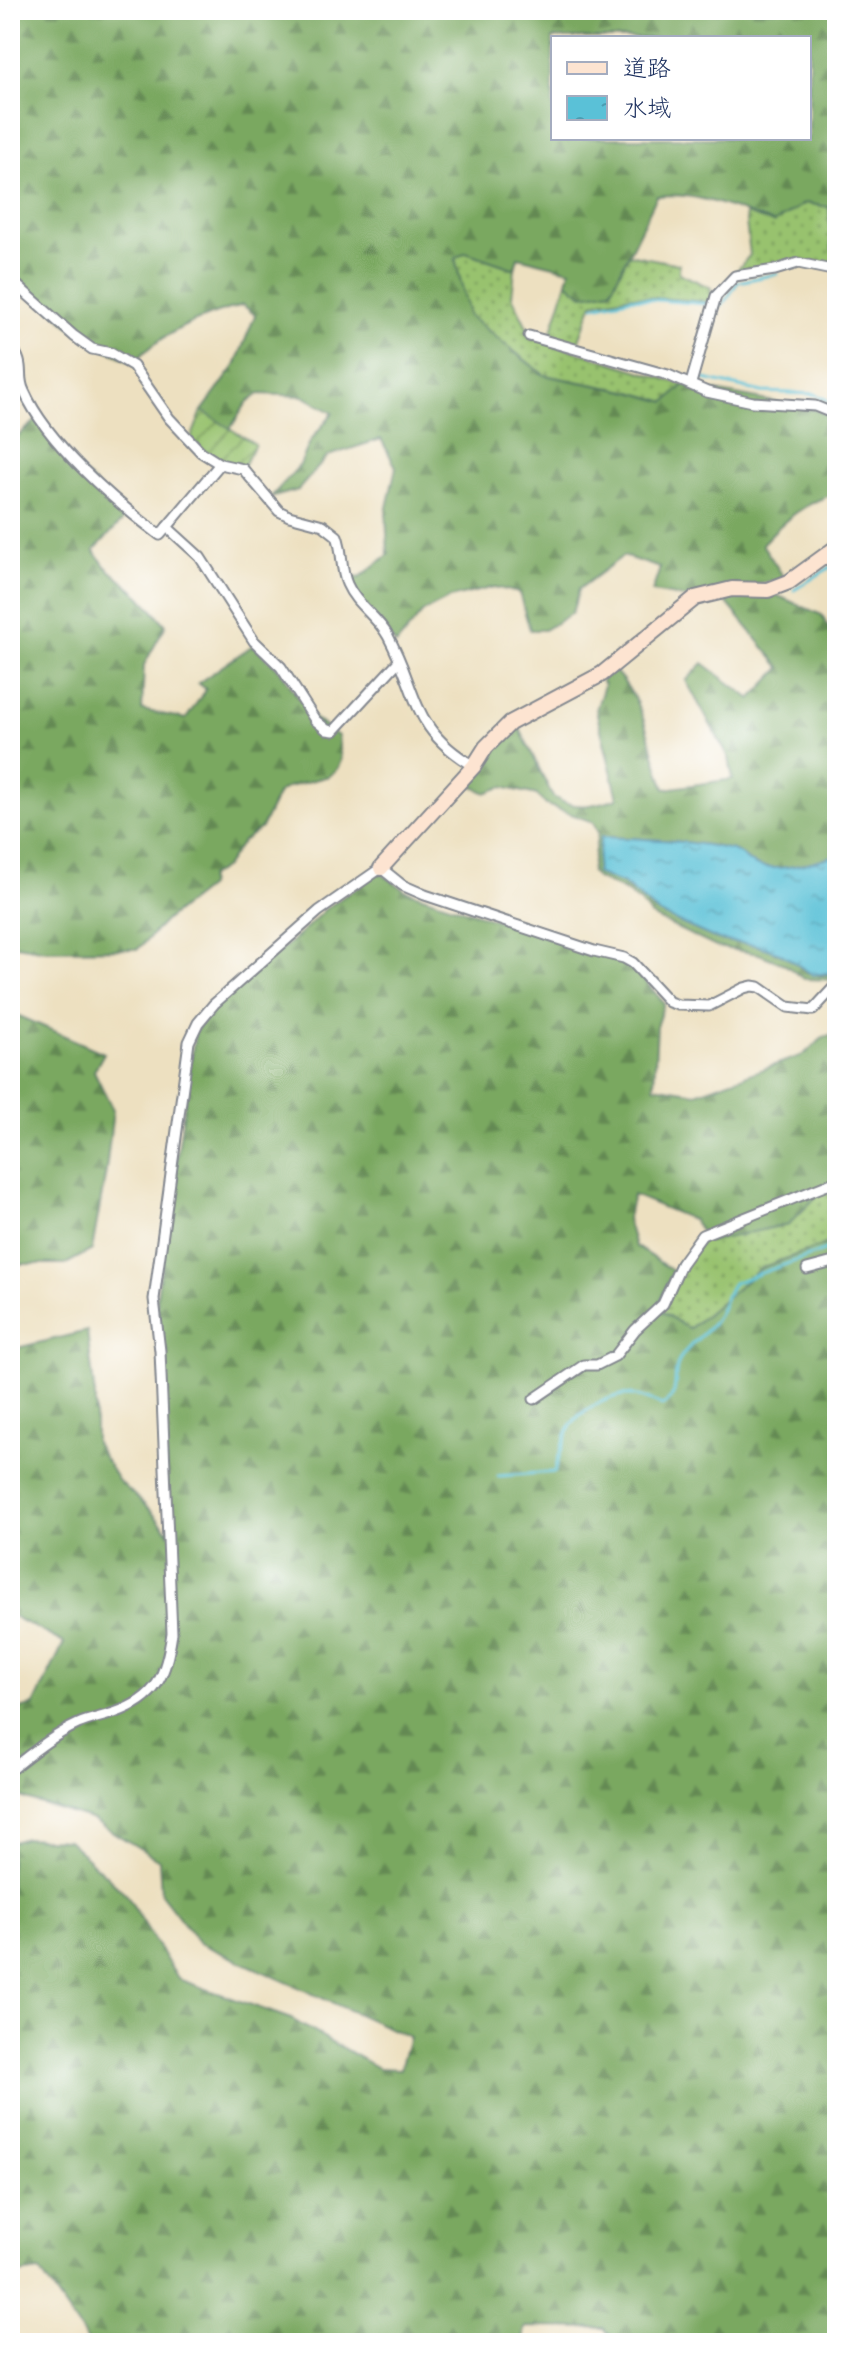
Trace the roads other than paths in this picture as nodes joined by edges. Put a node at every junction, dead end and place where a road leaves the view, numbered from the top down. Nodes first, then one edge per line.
1 (837, 271) edge
2 (10, 279) edge
3 (529, 336) dead end
4 (10, 345) edge
5 (691, 383) junction
6 (837, 415) edge
7 (220, 464) junction
8 (167, 527) junction
9 (837, 547) edge
10 (398, 662) junction
11 (474, 766) junction
12 (381, 868) junction
13 (837, 984) edge
14 (837, 1181) edge
15 (837, 1261) edge
16 (807, 1269) dead end
17 (534, 1399) dead end
18 (10, 1770) edge

1 - 5 street
2 - 7 street
3 - 5 street
4 - 8 street
5 - 6 street
7 - 8 street
7 - 10 street
8 - 10 street
9 - 11 street
10 - 11 street
11 - 12 street
12 - 13 street
12 - 18 street
14 - 17 street
15 - 16 street

